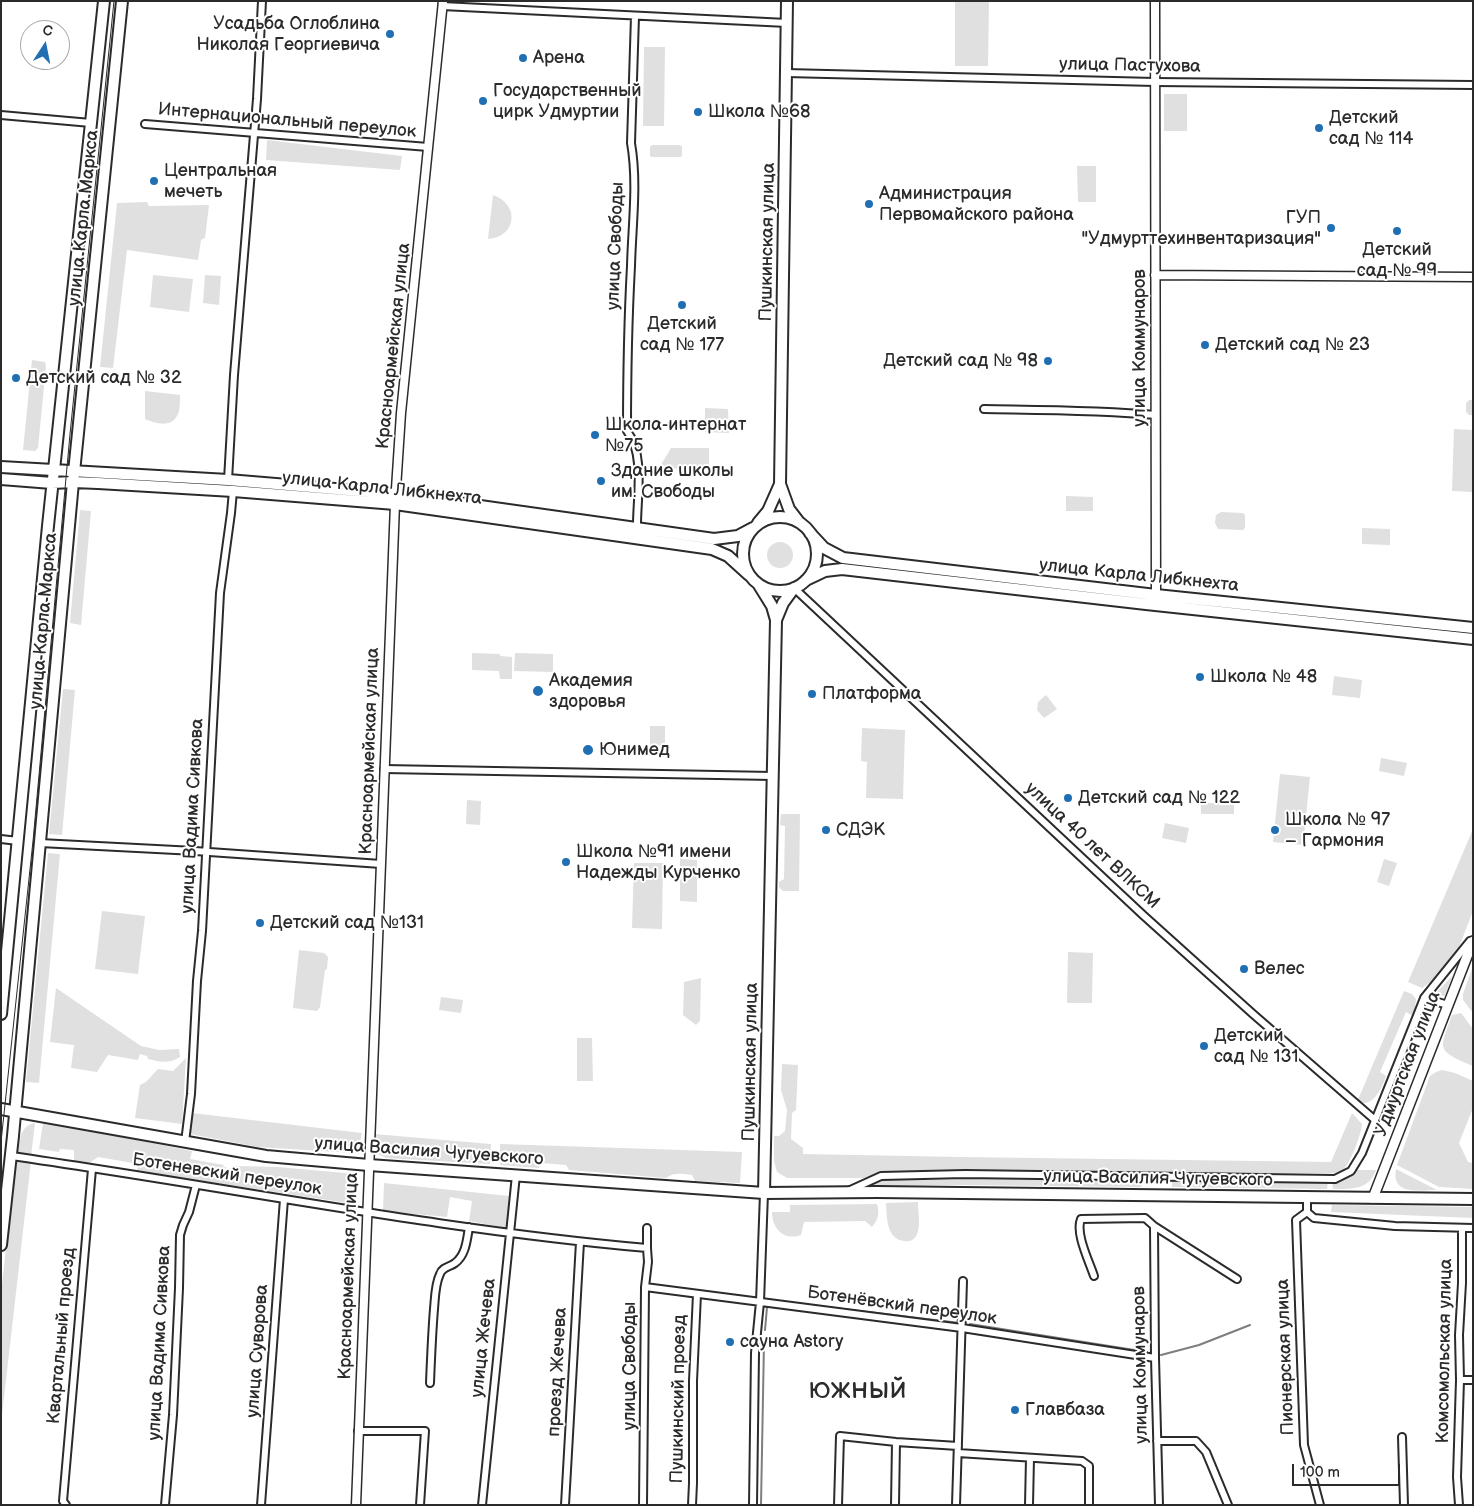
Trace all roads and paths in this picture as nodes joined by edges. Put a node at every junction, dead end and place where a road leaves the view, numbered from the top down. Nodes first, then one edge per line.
1 (104, 1) edge
2 (122, 1) edge
3 (262, 1) edge
4 (787, 1) edge
5 (1155, 1) edge
6 (442, 4) edge
7 (635, 16) junction
8 (787, 23) junction
9 (786, 73) junction
10 (1155, 82) junction
11 (1473, 85) edge
12 (1, 115) edge
13 (90, 123) junction
14 (145, 124) dead end
15 (253, 132) junction
16 (428, 147) junction
17 (1155, 275) junction
18 (1473, 277) edge
19 (984, 410) dead end
20 (1156, 415) junction
21 (1, 467) edge
22 (53, 471) junction
23 (73, 477) junction
24 (1, 479) edge
25 (228, 480) junction
26 (52, 483) junction
27 (780, 484) junction
28 (233, 491) junction
29 (395, 499) junction
30 (800, 523) junction
31 (756, 526) junction
32 (637, 532) junction
33 (810, 533) junction
34 (649, 535) junction
35 (749, 575) junction
36 (806, 580) junction
37 (759, 585) junction
38 (794, 588) junction
39 (1156, 600) junction
40 (776, 620) junction
41 (1473, 628) edge
42 (1473, 639) edge
43 (384, 769) junction
44 (773, 776) junction
45 (1, 839) edge
46 (18, 841) junction
47 (40, 843) junction
48 (206, 852) junction
49 (380, 864) junction
50 (1473, 939) edge
51 (1424, 998) junction
52 (1448, 1005) junction
53 (1, 1014) edge
54 (1, 1109) edge
55 (15, 1111) junction
56 (1375, 1120) junction
57 (185, 1142) junction
58 (11, 1156) junction
59 (369, 1165) junction
60 (1353, 1168) joint
61 (92, 1169) junction
62 (516, 1175) junction
63 (196, 1185) junction
64 (844, 1192) junction
65 (764, 1193) junction
66 (1307, 1197) junction
67 (1373, 1198) junction
68 (284, 1199) junction
69 (1473, 1199) edge
70 (368, 1212) junction
71 (1307, 1212) junction
72 (1154, 1226) junction
73 (468, 1227) junction
74 (648, 1228) dead end
75 (1462, 1228) junction
76 (1473, 1228) edge
77 (510, 1233) junction
78 (580, 1242) junction
79 (1, 1245) edge
80 (646, 1248) junction
81 (1094, 1276) dead end
82 (1236, 1279) dead end
83 (963, 1281) dead end
84 (645, 1287) junction
85 (697, 1294) junction
86 (760, 1302) junction
87 (962, 1328) junction
88 (1155, 1358) junction
89 (1460, 1380) junction
90 (1473, 1380) edge
91 (430, 1383) dead end
92 (358, 1431) junction
93 (1402, 1437) dead end
94 (1157, 1441) junction
95 (896, 1442) junction
96 (958, 1446) junction
97 (958, 1453) junction
98 (1030, 1458) junction
99 (66, 1505) edge
100 (165, 1505) edge
101 (261, 1505) edge
102 (356, 1505) edge
103 (420, 1505) edge
104 (482, 1505) edge
105 (565, 1505) edge
106 (643, 1505) edge
107 (692, 1505) edge
108 (753, 1505) edge
109 (838, 1505) edge
110 (894, 1505) edge
111 (956, 1505) edge
112 (1029, 1505) edge
113 (1089, 1505) edge
114 (1159, 1505) edge
115 (1228, 1505) edge
116 (1320, 1505) edge
117 (1404, 1505) edge
118 (1459, 1505) edge

1 - 13 main road, улица Карла Маркса
2 - 23 main road, улица Карла Маркса
3 - 15 street
4 - 8 main road, Пушкинская улица
5 - 10 street, улица Коммунаров
6 - 7 street
6 - 16 street, Красноармейская улица
7 - 8 street
7 - 32 street, улица Свободы
8 - 9 main road, Пушкинская улица
9 - 10 street, улица Пастухова
9 - 27 main road, Пушкинская улица
10 - 11 street, улица Пастухова
10 - 17 street, улица Коммунаров
12 - 13 street
13 - 22 main road, улица Карла Маркса
14 - 15 street, Интернациональный переулок
15 - 16 street, Интернациональный переулок
15 - 25 street
16 - 29 street, Красноармейская улица
17 - 18 street
17 - 20 street, улица Коммунаров
19 - 20 street
20 - 39 street, улица Коммунаров
21 - 22 main road, улица Карла Либкнехта
22 - 23 main road, улица Карла Либкнехта
22 - 26 main road, улица Карла Маркса
23 - 25 main road, улица Карла Либкнехта
23 - 26 main road, улица Карла Либкнехта
23 - 28 main road, улица Карла Либкнехта
23 - 47 main road, улица Карла Маркса
24 - 26 main road, улица Карла Либкнехта
25 - 29 main road, улица Карла Либкнехта
26 - 46 main road, улица Карла Маркса
27 - 30 main road, Пушкинская улица
27 - 31 main road, Пушкинская улица
28 - 29 main road, улица Карла Либкнехта
28 - 48 street, улица Вадима Сивкова
29 - 32 main road, улица Карла Либкнехта
29 - 43 street, Красноармейская улица
30 - 31 main road
30 - 33 main road
31 - 34 main road, улица Карла Либкнехта
31 - 35 main road
32 - 34 main road, улица Карла Либкнехта
33 - 36 main road
33 - 39 main road, улица Карла Либкнехта
34 - 35 main road, улица Карла Либкнехта
35 - 37 main road
36 - 38 main road
36 - 39 main road, улица Карла Либкнехта
37 - 38 main road
37 - 40 main road, Пушкинская улица
38 - 40 main road, Пушкинская улица
38 - 56 street, улица 40 лет ВЛКСМ
39 - 41 main road, улица Карла Либкнехта
39 - 42 main road, улица Карла Либкнехта
40 - 44 main road, Пушкинская улица
43 - 44 street
43 - 49 street, Красноармейская улица
44 - 65 main road, Пушкинская улица
45 - 46 street
46 - 53 main road, улица Карла Маркса
47 - 48 street
47 - 55 main road, улица Карла Маркса
48 - 49 street
48 - 57 street, улица Вадима Сивкова
49 - 59 street, Красноармейская улица
50 - 51 street, Удмуртская улица
50 - 52 main road, Удмуртская улица
51 - 52 street
51 - 56 street, Удмуртская улица
52 - 67 main road, Удмуртская улица
54 - 55 main road, улица Василия Чугуевского
55 - 57 main road, улица Василия Чугуевского
55 - 58 main road, улица Карла Маркса
56 - 60 street, Удмуртская улица
57 - 59 main road, улица Василия Чугуевского
58 - 61 street, Ботеневский переулок
58 - 79 main road, улица Карла Маркса
59 - 62 main road, улица Василия Чугуевского
59 - 70 street, Красноармейская улица
60 - 64 street, улица Василия Чугуевского
61 - 63 street, Ботеневский переулок
61 - 99 street, Квартальный проезд
62 - 65 main road, улица Василия Чугуевского
62 - 77 street, улица Жечева
63 - 68 street, Ботеневский переулок
63 - 100 street, улица Вадима Сивкова
64 - 65 main road, улица Василия Чугуевского
64 - 66 main road, улица Василия Чугуевского
65 - 86 street, Пушкинская улица
66 - 67 main road, улица Василия Чугуевского
66 - 71 street
67 - 69 main road, улица Василия Чугуевского
68 - 70 street, Ботеневский переулок
68 - 101 street, улица Суворова
70 - 73 street, Ботеневский переулок
70 - 92 street, Красноармейская улица
71 - 75 street
71 - 116 street, Пионерская улица
72 - 81 street
72 - 82 street
72 - 88 street, улица Коммунаров
73 - 77 street, Ботеневский переулок
73 - 91 street
74 - 80 street, улица Свободы
75 - 76 street
75 - 89 street, Комсомольская улица
77 - 78 street, Ботеневский переулок
77 - 104 street, улица Жечева
78 - 80 street, Ботеневский переулок
78 - 105 street, проезд Жечева
80 - 84 street, улица Свободы
83 - 87 street
84 - 85 street, Ботенёвский переулок
84 - 106 street, улица Свободы
85 - 86 street, Ботенёвский переулок
85 - 107 street, Пушкинский проезд
86 - 87 street, Ботенёвский переулок
86 - 108 street, Пушкинская улица
87 - 88 street, Ботенёвский переулок
87 - 96 street
88 - 94 street, улица Коммунаров
89 - 90 street
89 - 118 street, Комсомольская улица
92 - 102 street, Красноармейская улица
92 - 103 street
93 - 117 street
94 - 114 street, улица Коммунаров
94 - 115 street
95 - 96 street
95 - 109 street
95 - 110 street
96 - 97 street
97 - 98 street
97 - 111 street
98 - 112 street
98 - 113 street

